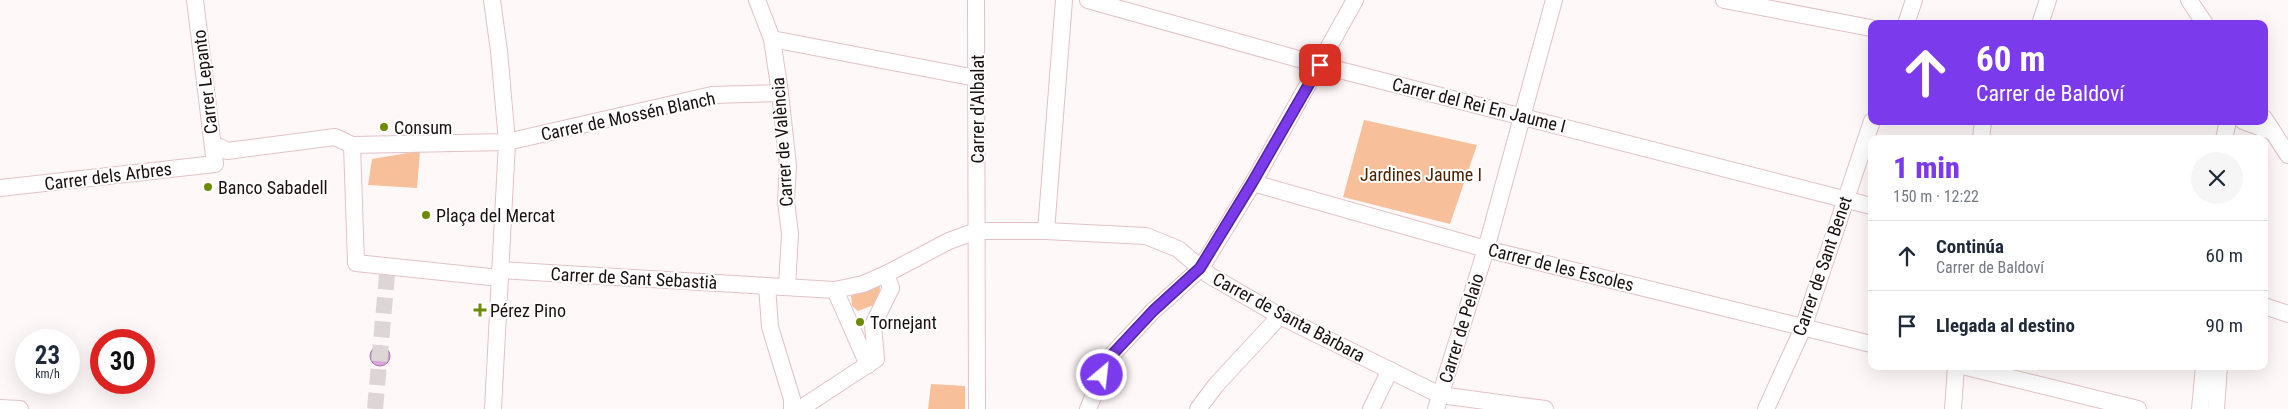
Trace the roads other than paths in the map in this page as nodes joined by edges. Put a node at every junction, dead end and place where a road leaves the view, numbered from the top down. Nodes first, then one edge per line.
1 (195, 0) edge
2 (492, 0) edge
3 (757, 0) edge
4 (976, 0) edge
5 (1064, 0) edge
6 (1088, 0) edge
7 (1355, 0) edge
8 (1554, 0) edge
9 (1914, 0) edge
10 (2048, 0) edge
11 (2189, 0) edge
12 (1732, 1) edge
13 (1907, 20) edge
14 (2041, 20) edge
15 (2202, 20) edge
16 (1868, 27) edge
17 (772, 39) junction
18 (1320, 65) junction
19 (976, 78) junction
20 (780, 93) junction
21 (1523, 116) junction
22 (1871, 125) edge
23 (2268, 125) edge
24 (507, 142) junction
25 (352, 145) junction
26 (220, 148) dead end
27 (2288, 155) edge
28 (215, 164) joint
29 (1252, 183) junction
30 (0, 188) edge
31 (1845, 199) junction
32 (1868, 205) edge
33 (977, 225) junction
34 (1046, 231) junction
35 (1486, 249) junction
36 (1200, 268) junction
37 (886, 274) junction
38 (500, 277) junction
39 (767, 286) junction
40 (787, 286) junction
41 (835, 290) junction
42 (2268, 307) edge
43 (2288, 314) edge
44 (1280, 316) junction
45 (1803, 328) junction
46 (1868, 343) edge
47 (868, 365) junction
48 (1390, 370) junction
49 (1956, 370) edge
50 (1978, 370) edge
51 (2204, 370) edge
52 (2219, 370) edge
53 (1438, 402) edge
54 (0, 408) edge
55 (20, 409) edge
56 (493, 409) edge
57 (792, 409) edge
58 (800, 409) edge
59 (977, 409) edge
60 (1088, 409) edge
61 (1198, 409) edge
62 (1371, 409) edge
63 (1545, 409) edge
64 (1766, 409) edge
65 (1953, 409) edge
66 (2138, 409) edge
67 (2200, 409) edge
68 (2216, 409) edge

1 - 28 street, Carrer Lepanto
2 - 24 street
3 - 17 street, Carrer de València
4 - 19 street, Carrer d'Albalat
5 - 34 street
6 - 18 street, Carrer del Rei En Jaume I
7 - 18 street
8 - 21 street, Carrer de Pelaio
9 - 13 street
10 - 14 street
11 - 15 street
12 - 16 street
17 - 19 street
17 - 20 street, Carrer de València
18 - 21 street, Carrer del Rei En Jaume I
18 - 29 street
19 - 33 street, Carrer d'Albalat
20 - 24 street, Carrer de Mossén Blanch
20 - 40 street, Carrer de València
21 - 31 street, Carrer del Rei En Jaume I
21 - 35 street, Carrer de Pelaio
22 - 31 street, Carrer de Sant Benet
23 - 27 street
24 - 25 street
24 - 38 street
25 - 26 street
25 - 38 street
28 - 30 street, Carrer dels Arbres
29 - 35 street, Carrer de les Escoles
29 - 36 street
31 - 32 street, Carrer del Rei En Jaume I
31 - 45 street, Carrer de Sant Benet
33 - 34 street, Carrer de Santa Bàrbara
33 - 37 street, Carrer de Sant Sebastià
33 - 59 street, Carrer d'Albalat
34 - 36 street, Carrer de Santa Bàrbara
35 - 45 street, Carrer de les Escoles
35 - 53 street, Carrer de Pelaio
36 - 44 street, Carrer de Santa Bàrbara
36 - 60 street
37 - 41 street, Carrer de Sant Sebastià
37 - 47 street
38 - 39 street, Carrer de Sant Sebastià
38 - 56 street
39 - 40 street, Carrer de Sant Sebastià
39 - 57 street
40 - 41 street, Carrer de Sant Sebastià
41 - 47 street
42 - 43 street
44 - 48 street, Carrer de Santa Bàrbara
44 - 61 street
45 - 46 street, Carrer de les Escoles
45 - 64 street, Carrer de Sant Benet
47 - 58 street
48 - 53 street, Carrer de Santa Bàrbara
48 - 62 street
49 - 65 street
50 - 66 street
51 - 67 street
52 - 68 street
53 - 63 street, Carrer de Santa Bàrbara
54 - 55 street

